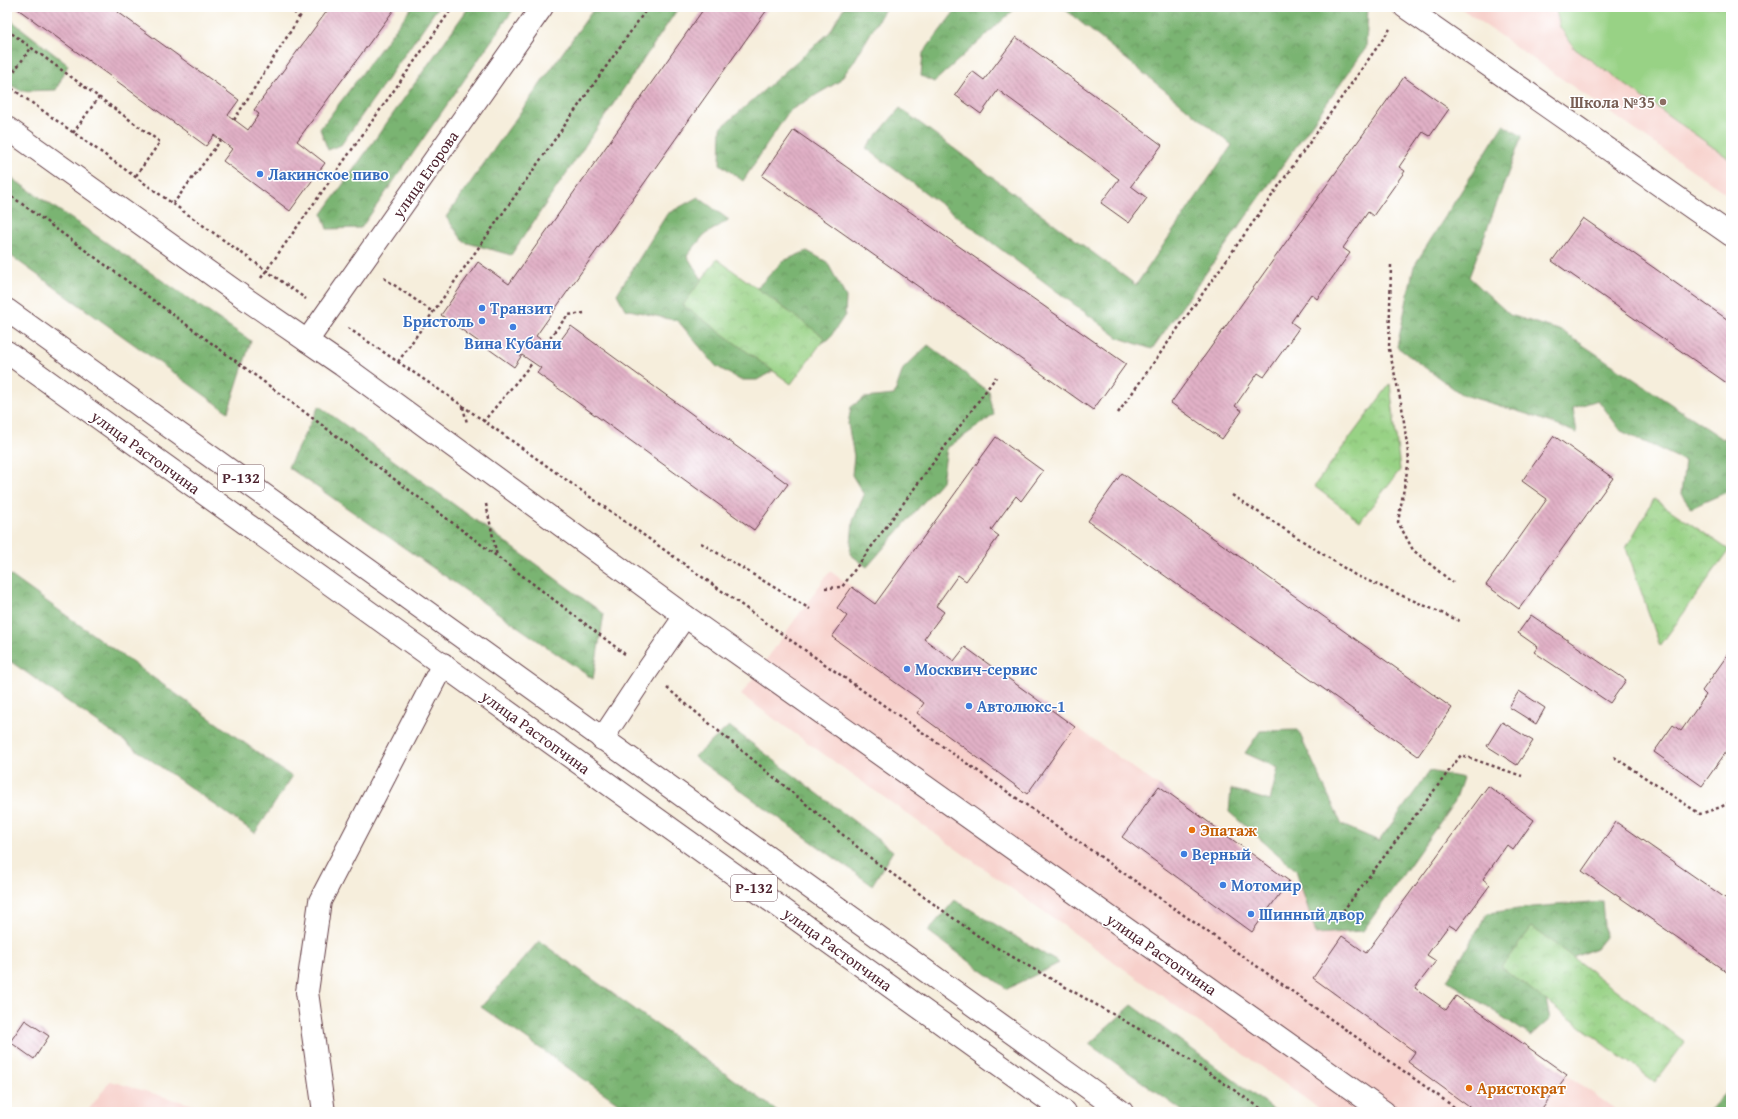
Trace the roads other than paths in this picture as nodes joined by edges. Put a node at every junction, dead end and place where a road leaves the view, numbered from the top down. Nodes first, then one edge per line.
1 (542, 7) edge
2 (1405, 7) edge
3 (7, 128) edge
4 (1731, 235) edge
5 (7, 310) edge
6 (307, 341) junction
7 (7, 352) edge
8 (685, 616) junction
9 (443, 664) junction
10 (602, 739) junction
11 (324, 1112) edge
12 (1065, 1112) edge
13 (1122, 1112) edge
14 (1384, 1112) edge

1 - 6 main road, улица Егорова
2 - 4 main road
3 - 6 main road, улица Растопчина
5 - 10 main road, улица Растопчина / Р-132
6 - 8 main road, улица Растопчина
7 - 9 main road, улица Растопчина / Р-132
8 - 10 main road, улица Растопчина
8 - 14 main road, улица Растопчина
9 - 11 main road
9 - 12 main road, улица Растопчина / Р-132
10 - 13 main road, улица Растопчина / Р-132

